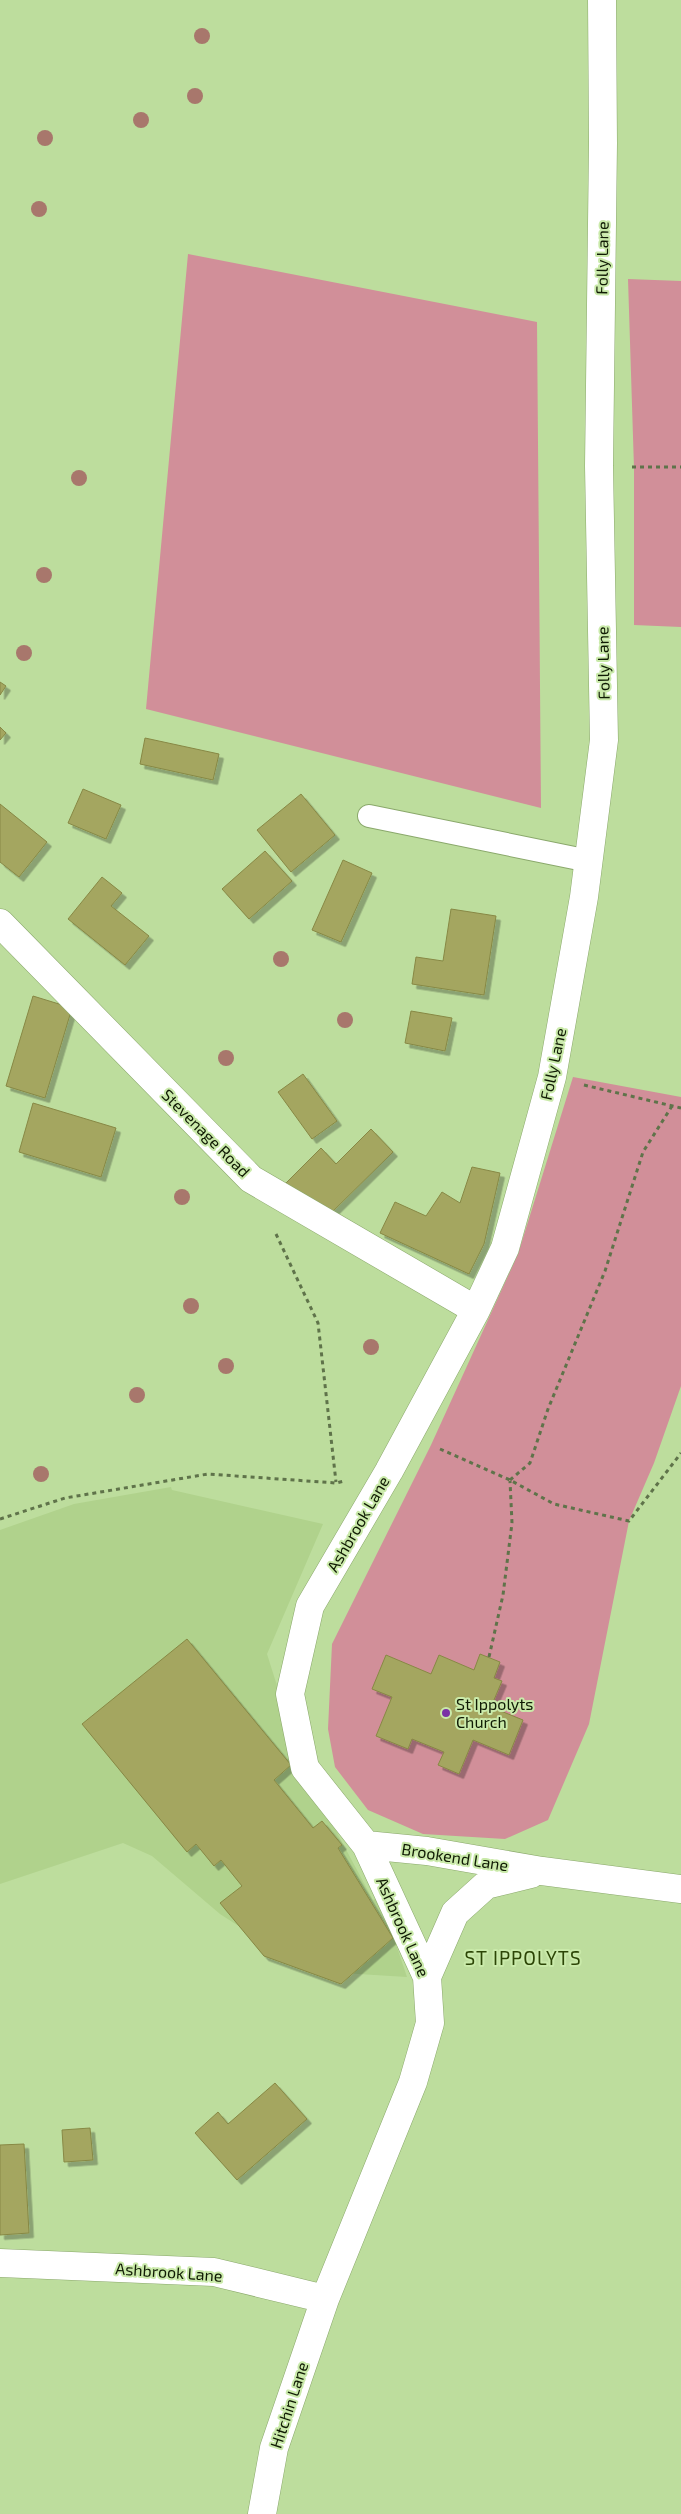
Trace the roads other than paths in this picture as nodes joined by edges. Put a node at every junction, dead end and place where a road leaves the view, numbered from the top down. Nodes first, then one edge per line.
1 (602, 0) edge
2 (369, 816) dead end
3 (589, 861) junction
4 (0, 923) edge
5 (476, 1310) junction
6 (366, 1845) junction
7 (542, 1871) junction
8 (681, 1889) edge
9 (427, 1978) junction
10 (0, 2263) edge
11 (325, 2299) junction
12 (262, 2514) edge

1 - 3 street, Folly Lane
2 - 3 lane
3 - 5 street, Folly Lane
4 - 5 street, Stevenage Road
5 - 6 street, Ashbrook Lane
6 - 7 street, Brookend Lane
6 - 9 street, Ashbrook Lane
7 - 8 street, Brookend Lane
7 - 9 street, Brookend Lane
9 - 11 street, Ashbrook Lane
10 - 11 street, Ashbrook Lane
11 - 12 street, Hitchin Lane

